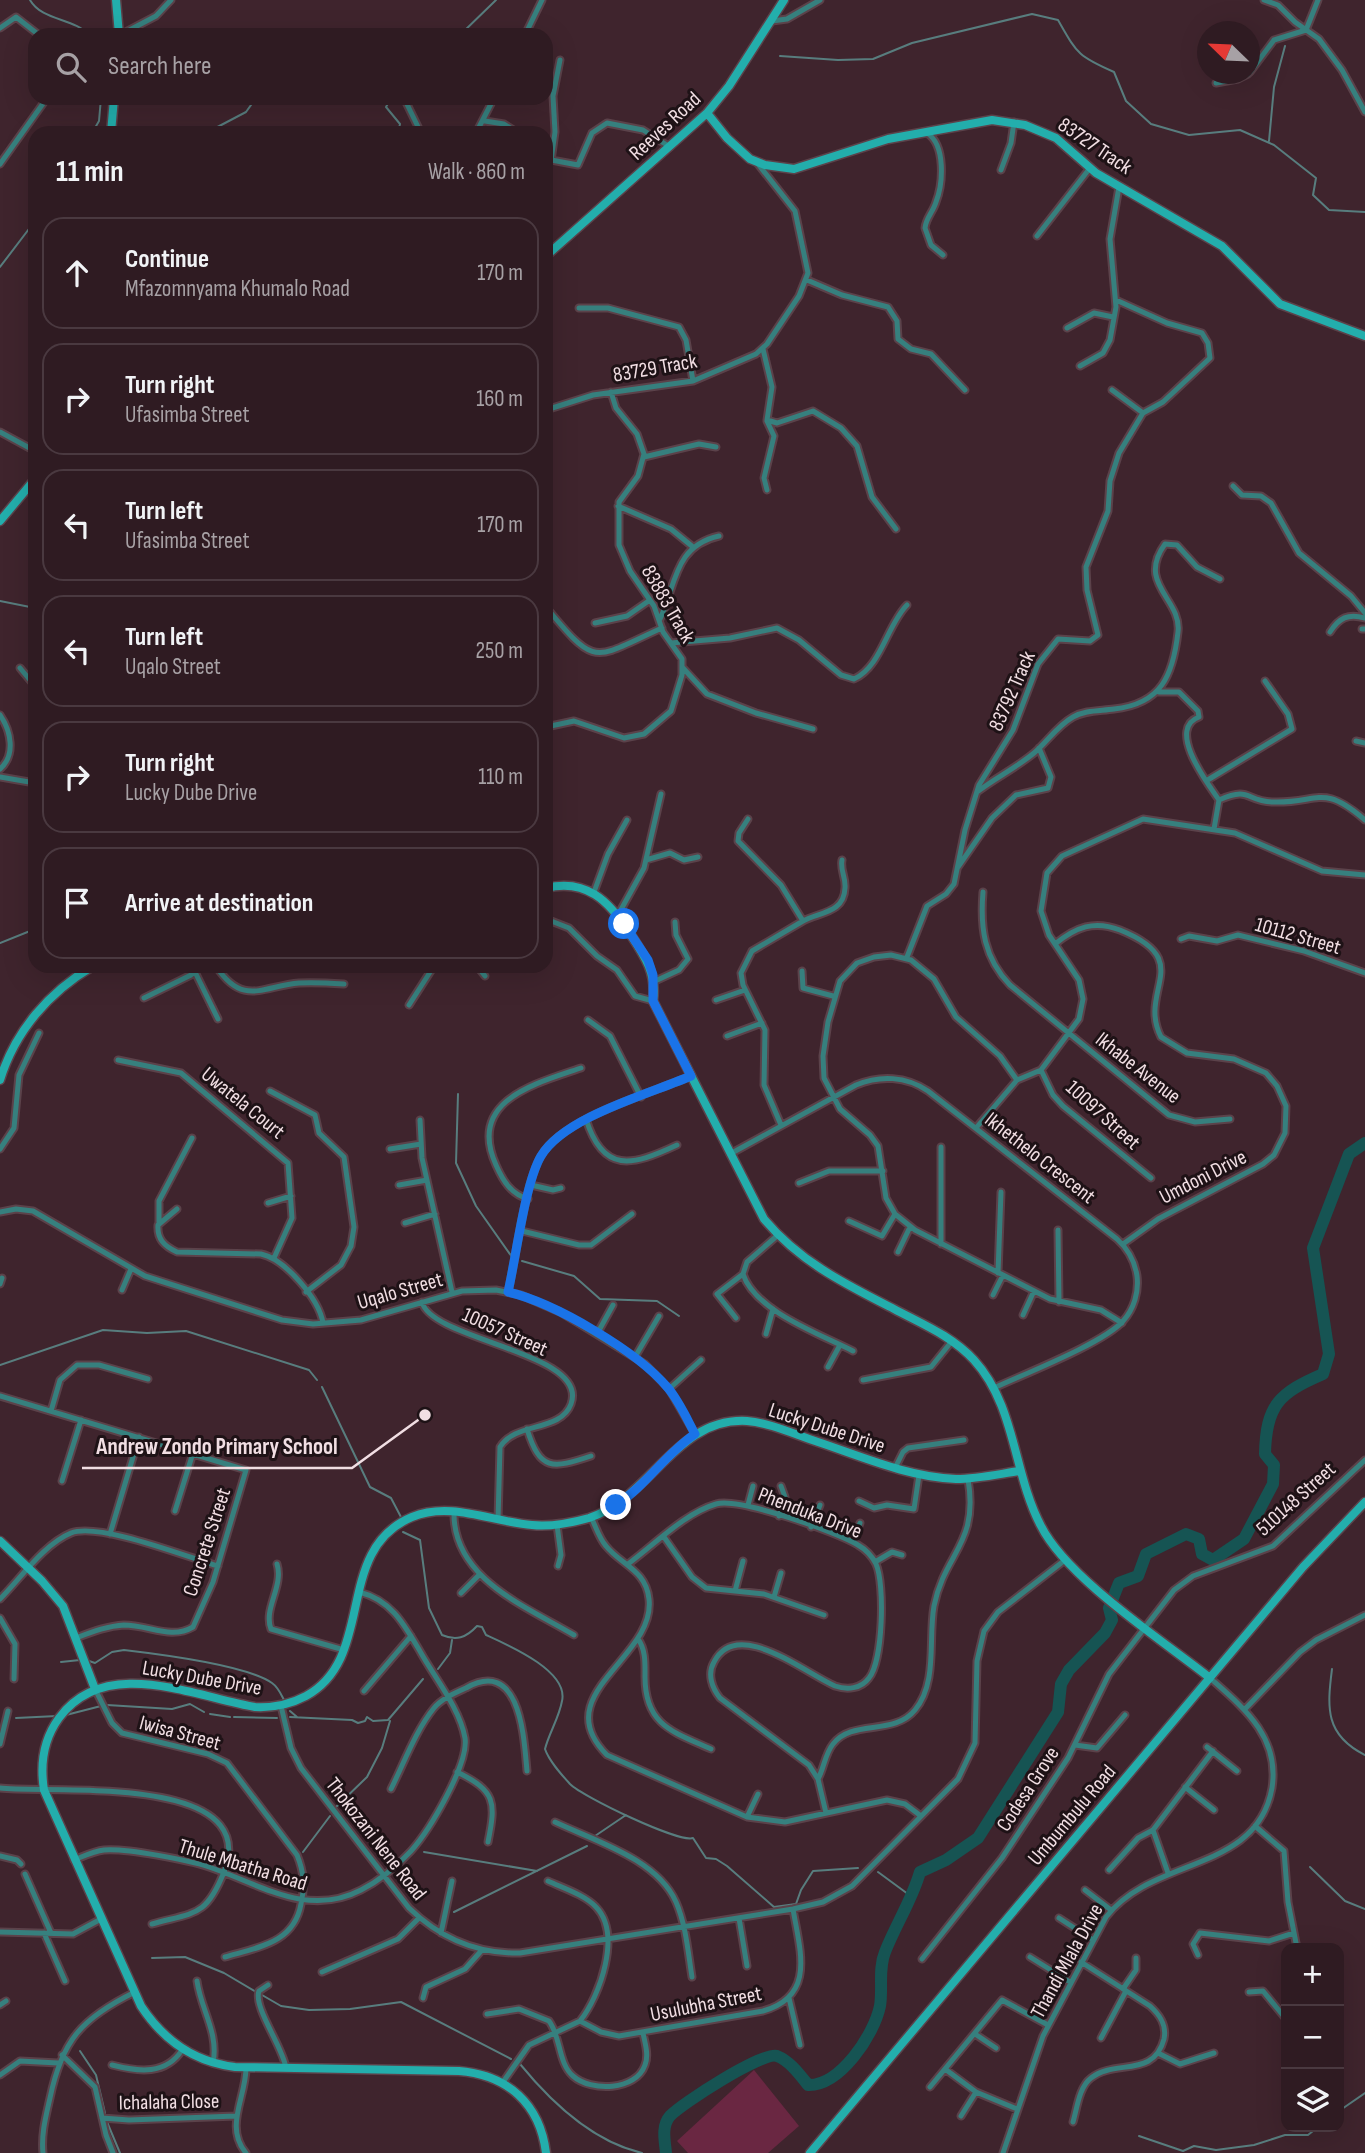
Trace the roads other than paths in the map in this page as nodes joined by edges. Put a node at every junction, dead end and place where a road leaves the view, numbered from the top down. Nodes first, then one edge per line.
1 (116, 0) edge
2 (171, 0) edge
3 (542, 0) edge
4 (785, 0) edge
5 (820, 0) edge
6 (1264, 0) edge
7 (1318, 0) edge
8 (772, 21) junction
9 (0, 28) edge
10 (30, 28) edge
11 (118, 28) edge
12 (133, 28) edge
13 (528, 28) edge
14 (1306, 30) junction
15 (1260, 59) edge
16 (560, 60) dead end
17 (553, 96) edge
18 (553, 96) edge
19 (42, 105) edge
20 (113, 105) edge
21 (407, 105) edge
22 (491, 105) edge
23 (1365, 112) edge
24 (707, 113) junction
25 (485, 121) junction
26 (1014, 121) junction
27 (112, 126) edge
28 (418, 126) edge
29 (481, 126) edge
30 (507, 126) edge
31 (924, 132) junction
32 (553, 140) edge
33 (670, 147) junction
34 (553, 161) edge
35 (758, 163) junction
36 (0, 164) edge
37 (1090, 168) junction
38 (1001, 170) dead end
39 (1119, 186) junction
40 (1037, 236) dead end
41 (553, 250) edge
42 (943, 254) dead end
43 (807, 280) junction
44 (1116, 300) junction
45 (579, 308) dead end
46 (1114, 317) junction
47 (1067, 328) dead end
48 (1365, 336) edge
49 (763, 349) junction
50 (1080, 366) dead end
51 (692, 381) junction
52 (965, 390) dead end
53 (1112, 390) dead end
54 (611, 392) junction
55 (553, 409) edge
56 (1143, 413) junction
57 (767, 420) junction
58 (0, 432) edge
59 (28, 447) edge
60 (716, 447) dead end
61 (643, 457) junction
62 (1233, 486) dead end
63 (28, 491) edge
64 (767, 491) dead end
65 (618, 506) junction
66 (0, 520) edge
67 (896, 529) dead end
68 (719, 536) dead end
69 (693, 547) junction
70 (1220, 579) dead end
71 (650, 600) junction
72 (907, 605) dead end
73 (1365, 613) edge
74 (553, 615) edge
75 (1365, 618) edge
76 (660, 619) junction
77 (595, 623) dead end
78 (662, 628) junction
79 (1330, 632) dead end
80 (671, 643) junction
81 (20, 668) dead end
82 (683, 668) junction
83 (28, 678) edge
84 (1265, 681) dead end
85 (1159, 692) junction
86 (0, 715) edge
87 (553, 725) edge
88 (813, 729) dead end
89 (1356, 741) dead end
90 (1365, 743) edge
91 (1039, 748) junction
92 (0, 769) edge
93 (0, 777) edge
94 (1206, 781) junction
95 (28, 782) edge
96 (976, 792) junction
97 (661, 793) dead end
98 (1219, 800) junction
99 (627, 820) dead end
100 (748, 820) dead end
101 (1365, 820) edge
102 (1214, 829) junction
103 (698, 857) dead end
104 (646, 860) junction
105 (842, 860) dead end
106 (958, 867) junction
107 (1365, 875) edge
108 (553, 887) edge
109 (594, 892) junction
110 (983, 892) dead end
111 (618, 915) junction
112 (803, 921) junction
113 (553, 922) edge
114 (675, 922) dead end
115 (1181, 939) dead end
116 (1055, 944) junction
117 (907, 957) junction
118 (802, 971) dead end
119 (83, 973) edge
120 (193, 973) edge
121 (195, 973) edge
122 (222, 973) edge
123 (430, 973) edge
124 (483, 973) edge
125 (1365, 973) edge
126 (485, 976) dead end
127 (653, 982) junction
128 (344, 984) dead end
129 (745, 990) junction
130 (833, 996) junction
131 (144, 998) dead end
132 (716, 1000) dead end
133 (653, 1001) junction
134 (409, 1005) dead end
135 (218, 1019) dead end
136 (588, 1020) dead end
137 (762, 1023) junction
138 (39, 1033) dead end
139 (1070, 1035) junction
140 (727, 1036) dead end
141 (118, 1060) dead end
142 (581, 1068) dead end
143 (1041, 1070) junction
144 (691, 1076) junction
145 (0, 1080) edge
146 (1017, 1080) junction
147 (270, 1091) dead end
148 (641, 1097) junction
149 (833, 1097) junction
150 (586, 1119) junction
151 (1230, 1119) dead end
152 (420, 1120) dead end
153 (781, 1125) junction
154 (976, 1128) junction
155 (192, 1138) dead end
156 (421, 1144) junction
157 (677, 1145) dead end
158 (941, 1147) dead end
159 (0, 1149) edge
160 (390, 1149) dead end
161 (730, 1154) junction
162 (883, 1171) junction
163 (1151, 1178) dead end
164 (427, 1180) junction
165 (799, 1183) dead end
166 (399, 1185) dead end
167 (531, 1185) junction
168 (561, 1188) dead end
169 (1001, 1192) dead end
170 (291, 1196) junction
171 (528, 1199) junction
172 (268, 1203) dead end
173 (177, 1209) dead end
174 (0, 1212) edge
175 (435, 1214) junction
176 (632, 1214) dead end
177 (895, 1214) junction
178 (849, 1221) dead end
179 (159, 1222) junction
180 (405, 1223) dead end
181 (910, 1227) junction
182 (1058, 1230) dead end
183 (522, 1231) junction
184 (778, 1235) junction
185 (941, 1244) junction
186 (1123, 1244) junction
187 (898, 1252) dead end
188 (274, 1258) junction
189 (131, 1269) junction
190 (743, 1274) junction
191 (1001, 1274) junction
192 (122, 1290) dead end
193 (1034, 1291) junction
194 (306, 1292) junction
195 (452, 1292) junction
196 (508, 1292) junction
197 (993, 1296) dead end
198 (422, 1301) junction
199 (1059, 1302) junction
200 (613, 1305) dead end
201 (773, 1309) junction
202 (1023, 1315) dead end
203 (659, 1317) dead end
204 (736, 1318) dead end
205 (323, 1323) junction
206 (1122, 1323) junction
207 (597, 1334) junction
208 (766, 1334) dead end
209 (952, 1341) junction
210 (840, 1345) junction
211 (853, 1352) dead end
212 (635, 1357) junction
213 (701, 1360) dead end
214 (828, 1367) dead end
215 (148, 1379) dead end
216 (863, 1380) dead end
217 (994, 1388) junction
218 (669, 1389) junction
219 (0, 1396) edge
220 (51, 1411) junction
221 (82, 1420) junction
222 (527, 1429) junction
223 (695, 1434) junction
224 (139, 1437) junction
225 (964, 1440) dead end
226 (193, 1453) junction
227 (590, 1456) dead end
228 (1365, 1460) edge
229 (895, 1468) junction
230 (1019, 1471) junction
231 (919, 1475) junction
232 (968, 1479) junction
233 (62, 1481) dead end
234 (753, 1486) dead end
235 (781, 1486) dead end
236 (859, 1501) dead end
237 (1365, 1502) edge
238 (820, 1505) dead end
239 (748, 1506) junction
240 (175, 1511) dead end
241 (454, 1511) junction
242 (779, 1516) junction
243 (591, 1517) junction
244 (498, 1520) junction
245 (860, 1523) dead end
246 (557, 1525) junction
247 (811, 1527) junction
248 (110, 1534) junction
249 (664, 1537) junction
250 (0, 1541) edge
251 (853, 1542) junction
252 (902, 1555) dead end
253 (1065, 1560) junction
254 (743, 1561) dead end
255 (874, 1562) junction
256 (628, 1563) junction
257 (277, 1564) dead end
258 (218, 1566) junction
259 (558, 1566) dead end
260 (29, 1569) junction
261 (781, 1573) dead end
262 (479, 1575) junction
263 (734, 1591) junction
264 (358, 1592) junction
265 (461, 1593) dead end
266 (774, 1597) junction
267 (0, 1599) edge
268 (824, 1615) dead end
269 (1365, 1615) edge
270 (0, 1618) edge
271 (1145, 1627) junction
272 (574, 1635) dead end
273 (411, 1636) junction
274 (76, 1637) junction
275 (638, 1639) junction
276 (344, 1650) junction
277 (1210, 1678) junction
278 (14, 1679) dead end
279 (95, 1689) junction
280 (364, 1691) dead end
281 (447, 1698) junction
282 (281, 1706) junction
283 (1245, 1709) junction
284 (8, 1712) dead end
285 (1125, 1715) dead end
286 (0, 1744) edge
287 (1075, 1745) junction
288 (1207, 1747) dead end
289 (710, 1749) dead end
290 (1213, 1751) junction
291 (1237, 1770) dead end
292 (527, 1771) dead end
293 (457, 1772) junction
294 (818, 1779) junction
295 (1185, 1787) junction
296 (0, 1788) edge
297 (391, 1789) dead end
298 (44, 1790) junction
299 (758, 1794) dead end
300 (1214, 1810) dead end
301 (826, 1813) junction
302 (921, 1816) junction
303 (747, 1817) junction
304 (555, 1822) dead end
305 (1255, 1826) junction
306 (1153, 1830) junction
307 (488, 1842) dead end
308 (0, 1856) edge
309 (74, 1860) junction
310 (22, 1864) dead end
311 (1109, 1870) dead end
312 (223, 1873) junction
313 (1168, 1873) junction
314 (25, 1874) dead end
315 (383, 1876) junction
316 (452, 1881) dead end
317 (548, 1881) dead end
318 (1085, 1890) dead end
319 (302, 1902) junction
320 (793, 1909) junction
321 (1111, 1910) junction
322 (419, 1918) junction
323 (739, 1918) junction
324 (1059, 1918) dead end
325 (101, 1919) junction
326 (152, 1924) dead end
327 (684, 1928) junction
328 (0, 1932) edge
329 (48, 1933) junction
330 (441, 1933) junction
331 (1294, 1933) junction
332 (608, 1940) junction
333 (1093, 1940) junction
334 (1296, 1943) edge
335 (482, 1950) junction
336 (1198, 1955) dead end
337 (226, 1957) dead end
338 (1030, 1957) dead end
339 (1136, 1958) dead end
340 (922, 1959) dead end
341 (1082, 1962) junction
342 (747, 1966) dead end
343 (322, 1972) dead end
344 (692, 1977) dead end
345 (65, 1981) dead end
346 (197, 1981) dead end
347 (1070, 1982) junction
348 (268, 1985) dead end
349 (1124, 1990) junction
350 (135, 1992) junction
351 (1249, 1992) dead end
352 (423, 1998) dead end
353 (789, 1998) junction
354 (1281, 2013) edge
355 (487, 2014) dead end
356 (580, 2021) junction
357 (1048, 2025) junction
358 (643, 2032) junction
359 (555, 2033) junction
360 (975, 2034) junction
361 (1101, 2038) dead end
362 (800, 2045) dead end
363 (996, 2048) dead end
364 (182, 2050) junction
365 (1158, 2053) junction
366 (1214, 2053) dead end
367 (62, 2055) junction
368 (58, 2063) junction
369 (212, 2063) junction
370 (112, 2065) dead end
371 (246, 2068) junction
372 (286, 2068) junction
373 (945, 2068) junction
374 (0, 2075) edge
375 (503, 2082) junction
376 (930, 2087) dead end
377 (976, 2092) junction
378 (1017, 2109) junction
379 (236, 2116) junction
380 (961, 2116) dead end
381 (102, 2118) junction
382 (1073, 2122) dead end
383 (43, 2153) edge
384 (113, 2153) edge
385 (246, 2153) edge
386 (546, 2153) edge
387 (810, 2153) edge
388 (1003, 2153) edge

1 - 11 street
2 - 12 street
3 - 13 street
4 - 8 street, Reeves Road
5 - 8 street
6 - 14 street
7 - 14 street
8 - 24 street, Reeves Road
9 - 10 street
14 - 15 street
14 - 23 street
16 - 18 street
17 - 32 street
19 - 36 street
20 - 27 street
21 - 28 street
22 - 25 street
24 - 33 street, Reeves Road
24 - 35 street, 83727 Track
25 - 29 street
25 - 30 street
26 - 31 street, 83727 Track
26 - 37 street, 83727 Track
26 - 38 street
31 - 35 street, 83727 Track
31 - 42 street
33 - 34 street
33 - 41 street, Reeves Road
35 - 43 street
37 - 39 street, 83727 Track
37 - 40 street
39 - 44 street
39 - 48 street, 83727 Track
43 - 49 street
43 - 52 street
44 - 46 street
44 - 56 street, 83792 Track
45 - 51 street
46 - 47 street
46 - 50 street
49 - 51 street, 83729 Track
49 - 57 street
51 - 54 street, 83729 Track
53 - 56 street
54 - 55 street, 83729 Track
54 - 61 street
56 - 96 street, 83792 Track
57 - 64 street
57 - 67 street
58 - 59 street
60 - 61 street
61 - 65 street
62 - 73 street
63 - 66 street
65 - 69 street
65 - 71 street, 83883 Track
68 - 69 street
69 - 76 street
70 - 85 street
71 - 76 street, 83883 Track
71 - 77 street
72 - 80 street
74 - 78 street
75 - 79 street
76 - 78 street, 83883 Track
78 - 80 street, 83883 Track
80 - 82 street, 83883 Track
81 - 83 street
82 - 87 street, 83883 Track
82 - 88 street
84 - 94 street
85 - 91 street
85 - 94 street
86 - 92 street
89 - 90 street
91 - 96 street
91 - 106 street
93 - 95 street
94 - 98 street
96 - 106 street, 83792 Track
97 - 104 street
98 - 101 street
98 - 102 street
99 - 109 street
100 - 112 street
102 - 107 street
102 - 116 street
103 - 104 street
104 - 111 street
105 - 112 street
106 - 117 street, 83792 Track
108 - 109 street
109 - 111 street
110 - 139 street, Ikhabe Avenue
111 - 127 street
112 - 129 street
113 - 133 street
114 - 127 street
115 - 125 street, 10112 Street
116 - 139 street
116 - 186 street, Umdoni Drive
117 - 130 street
117 - 146 street
118 - 130 street
119 - 145 street
120 - 131 street
121 - 135 street
122 - 128 street
123 - 134 street
124 - 126 street
127 - 133 street
129 - 132 street
129 - 137 street
130 - 149 street
133 - 144 street
136 - 148 street
137 - 140 street
137 - 153 street
138 - 159 street
139 - 143 street
139 - 151 street, Ikhabe Avenue
141 - 170 street, Uwatela Court
142 - 171 street
143 - 146 street
143 - 163 street, 10097 Street
144 - 148 street
144 - 161 street
146 - 154 street
147 - 194 street
148 - 150 street
149 - 153 street, Ikhethelo Crescent
149 - 154 street, Ikhethelo Crescent
149 - 162 street
150 - 157 street
150 - 167 street
152 - 156 street
153 - 161 street, Ikhethelo Crescent
154 - 186 street, Ikhethelo Crescent
155 - 179 street
156 - 160 street
156 - 164 street
158 - 185 street
161 - 184 street
162 - 165 street
162 - 177 street
164 - 166 street
164 - 175 street
167 - 168 street
167 - 171 street
169 - 191 street
170 - 172 street
170 - 188 street, Uwatela Court
171 - 183 street
173 - 179 street
174 - 189 street, Uqalo Street
175 - 180 street
175 - 195 street
176 - 183 street
177 - 178 street
177 - 181 street
179 - 188 street
181 - 185 street
181 - 187 street
182 - 199 street
183 - 196 street
184 - 190 street
184 - 209 street
185 - 191 street
186 - 206 street, Ikhethelo Crescent
188 - 194 street
189 - 192 street
189 - 205 street, Uqalo Street
190 - 201 street
190 - 204 street
191 - 193 street
191 - 197 street
193 - 199 street
193 - 202 street
194 - 205 street
195 - 196 street, Uqalo Street
195 - 198 street, Uqalo Street
196 - 207 street, Uqalo Street
198 - 205 street, Uqalo Street
198 - 222 street, 10057 Street
199 - 206 street
200 - 207 street
201 - 208 street
201 - 210 street
203 - 212 street
206 - 217 street
207 - 212 street, Uqalo Street
209 - 216 street
209 - 217 street
210 - 211 street
210 - 214 street
212 - 218 street, Uqalo Street
213 - 218 street
215 - 220 street
217 - 230 street
218 - 223 street, Uqalo Street
219 - 220 street
220 - 221 street
221 - 224 street
221 - 233 street
222 - 227 street
222 - 244 street, 10057 Street
223 - 229 street, Lucky Dube Drive
223 - 243 street, Lucky Dube Drive
224 - 226 street
224 - 248 street
225 - 229 street
226 - 240 street
226 - 258 street, Concrete Street
228 - 271 street, 510148 Street
229 - 231 street, Lucky Dube Drive
230 - 232 street, Lucky Dube Drive
230 - 253 street
231 - 232 street, Lucky Dube Drive
231 - 236 street
232 - 294 street
234 - 239 street
235 - 242 street
237 - 277 street, Umbumbulu Road
238 - 247 street
239 - 242 street, Phenduka Drive
239 - 249 street, Phenduka Drive
241 - 244 street, Lucky Dube Drive
241 - 262 street
241 - 264 street, Lucky Dube Drive
242 - 247 street, Phenduka Drive
243 - 246 street, Lucky Dube Drive
243 - 256 street
244 - 246 street, Lucky Dube Drive
245 - 251 street
246 - 259 street
247 - 251 street, Phenduka Drive
248 - 258 street
248 - 260 street
249 - 256 street, Phenduka Drive
249 - 263 street
250 - 260 street
251 - 255 street, Phenduka Drive
252 - 255 street
253 - 271 street
253 - 302 street, Thokozani Nene Road
254 - 263 street
255 - 294 street, Phenduka Drive
256 - 275 street
257 - 276 street
258 - 274 street, Concrete Street
260 - 267 street
260 - 274 street
261 - 266 street
262 - 265 street
262 - 272 street
263 - 266 street
264 - 273 street, Thule Mbatha Road
264 - 276 street, Lucky Dube Drive
266 - 268 street
269 - 283 street
270 - 278 street
271 - 277 street
271 - 287 street, Codesa Grove
273 - 280 street
273 - 281 street, Thule Mbatha Road
274 - 279 street
275 - 289 street
275 - 303 street
276 - 282 street, Lucky Dube Drive
277 - 283 street, Thandi Mlala Drive
277 - 387 street, Umbumbulu Road
279 - 282 street, Lucky Dube Drive
279 - 298 street, Lucky Dube Drive
279 - 319 street, Iwisa Street
281 - 292 street
281 - 293 street, Thule Mbatha Road
281 - 297 street
282 - 315 street, Thokozani Nene Road
283 - 305 street, Thandi Mlala Drive
284 - 286 street
285 - 287 street
287 - 340 street, Codesa Grove
288 - 290 street
290 - 291 street
290 - 295 street
293 - 307 street
293 - 315 street, Thule Mbatha Road
294 - 301 street, Phenduka Drive
295 - 300 street
295 - 306 street
296 - 298 street
298 - 309 street, Lucky Dube Drive
298 - 312 street
299 - 303 street
301 - 302 street
301 - 303 street
302 - 320 street, Thokozani Nene Road
304 - 327 street
305 - 313 street, Thandi Mlala Drive
305 - 331 street
306 - 311 street
306 - 313 street
308 - 310 street
309 - 312 street, Thule Mbatha Road
309 - 325 street, Lucky Dube Drive
312 - 319 street, Thule Mbatha Road
312 - 326 street
313 - 321 street, Thandi Mlala Drive
314 - 329 street
315 - 319 street, Thule Mbatha Road
315 - 322 street, Thokozani Nene Road
316 - 330 street
317 - 332 street
318 - 321 street
319 - 337 street
320 - 323 street, Thokozani Nene Road
320 - 353 street, Usulubha Street
321 - 333 street, Thandi Mlala Drive
322 - 330 street, Thokozani Nene Road
322 - 343 street
323 - 327 street, Thokozani Nene Road
323 - 342 street
324 - 333 street
325 - 329 street
325 - 350 street, Lucky Dube Drive
327 - 332 street, Thokozani Nene Road
327 - 344 street
328 - 329 street
329 - 345 street
330 - 335 street, Thokozani Nene Road
331 - 334 street
331 - 336 street
332 - 335 street, Thokozani Nene Road
332 - 356 street
333 - 341 street, Thandi Mlala Drive
335 - 352 street
338 - 347 street
339 - 349 street
341 - 347 street, Thandi Mlala Drive
341 - 349 street
346 - 369 street
347 - 357 street, Thandi Mlala Drive
348 - 372 street
349 - 361 street
349 - 365 street
350 - 364 street, Lucky Dube Drive
350 - 367 street
351 - 354 street
353 - 358 street, Usulubha Street
353 - 362 street
355 - 359 street
356 - 358 street, Usulubha Street
356 - 359 street
357 - 360 street
357 - 378 street, Thandi Mlala Drive
358 - 359 street
359 - 375 street
360 - 363 street
360 - 373 street
364 - 369 street, Lucky Dube Drive
364 - 370 street
365 - 366 street
365 - 382 street
367 - 368 street
367 - 381 street
368 - 374 street
368 - 383 street
369 - 371 street, Lucky Dube Drive
371 - 372 street, Lucky Dube Drive
371 - 379 street
372 - 375 street, Lucky Dube Drive
373 - 376 street
373 - 377 street
375 - 386 street, Lucky Dube Drive
377 - 378 street
377 - 380 street
378 - 388 street, Thandi Mlala Drive
379 - 381 street, Ichalaha Close
379 - 385 street
381 - 384 street

